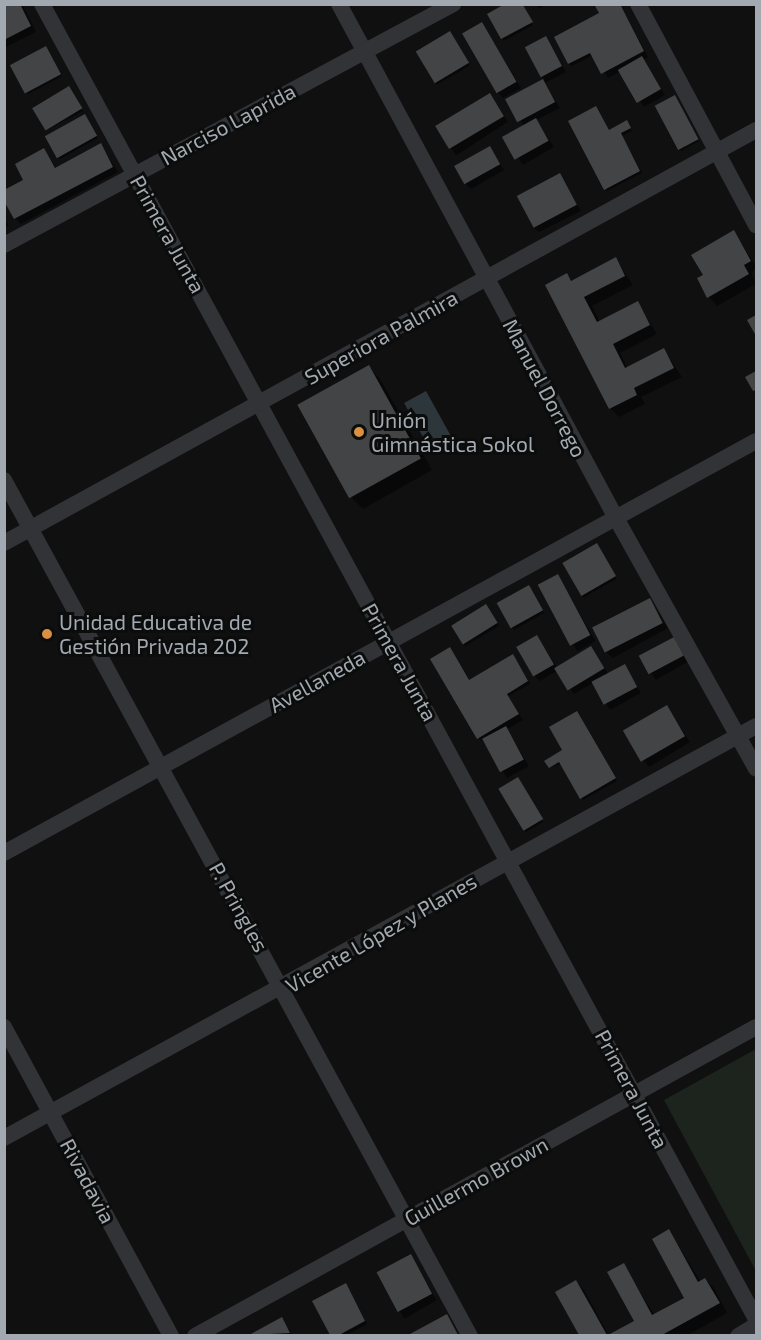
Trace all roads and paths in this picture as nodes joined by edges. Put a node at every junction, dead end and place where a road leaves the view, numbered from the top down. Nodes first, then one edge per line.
1 (42, 4) edge
2 (339, 4) edge
3 (453, 4) edge
4 (638, 4) edge
5 (365, 52) junction
6 (756, 130) edge
7 (717, 151) junction
8 (134, 174) junction
9 (756, 225) edge
10 (4, 244) edge
11 (486, 279) junction
12 (261, 404) junction
13 (756, 441) edge
14 (4, 480) edge
15 (615, 518) junction
16 (32, 528) junction
17 (4, 543) edge
18 (388, 642) junction
19 (756, 726) edge
20 (739, 736) junction
21 (161, 767) junction
22 (756, 768) edge
23 (4, 853) edge
24 (509, 860) junction
25 (284, 988) junction
26 (4, 1027) edge
27 (756, 1027) edge
28 (634, 1094) junction
29 (51, 1112) junction
30 (4, 1138) edge
31 (407, 1219) junction
32 (756, 1319) edge
33 (756, 1325) edge
34 (171, 1335) edge
35 (195, 1335) edge
36 (470, 1335) edge
37 (738, 1335) edge

1 - 8 street, Primera Junta
2 - 5 street, Manuel Dorrego
3 - 5 street, Narciso Laprida
4 - 7 street
5 - 8 street, Narciso Laprida
5 - 11 street, Manuel Dorrego
6 - 7 street, Superiora Palmira
7 - 9 street
7 - 11 street, Superiora Palmira
8 - 10 street, Narciso Laprida
8 - 12 street, Primera Junta
11 - 12 street, Superiora Palmira
11 - 15 street, Manuel Dorrego
12 - 16 street, Superiora Palmira
12 - 18 street, Primera Junta
13 - 15 street, Avellaneda
14 - 16 street, P. Pringles
15 - 18 street, Avellaneda
15 - 20 street, Manuel Dorrego
16 - 17 street, Superiora Palmira
16 - 21 street, P. Pringles
18 - 21 street, Avellaneda
18 - 24 street, Primera Junta
19 - 20 street, Vicente López y Planes
20 - 22 street, Manuel Dorrego
20 - 24 street, Vicente López y Planes
21 - 23 street, Avellaneda
21 - 25 street, P. Pringles
24 - 25 street, Vicente López y Planes
24 - 28 street, Primera Junta
25 - 29 street, Vicente López y Planes
25 - 31 street, P. Pringles
26 - 29 street, Rivadavia
27 - 28 street, Guillermo Brown
28 - 31 street, Guillermo Brown
28 - 32 street, Primera Junta
29 - 30 street, Vicente López y Planes
29 - 34 street, Rivadavia
31 - 35 street, Guillermo Brown
31 - 36 street, P. Pringles
33 - 37 street

